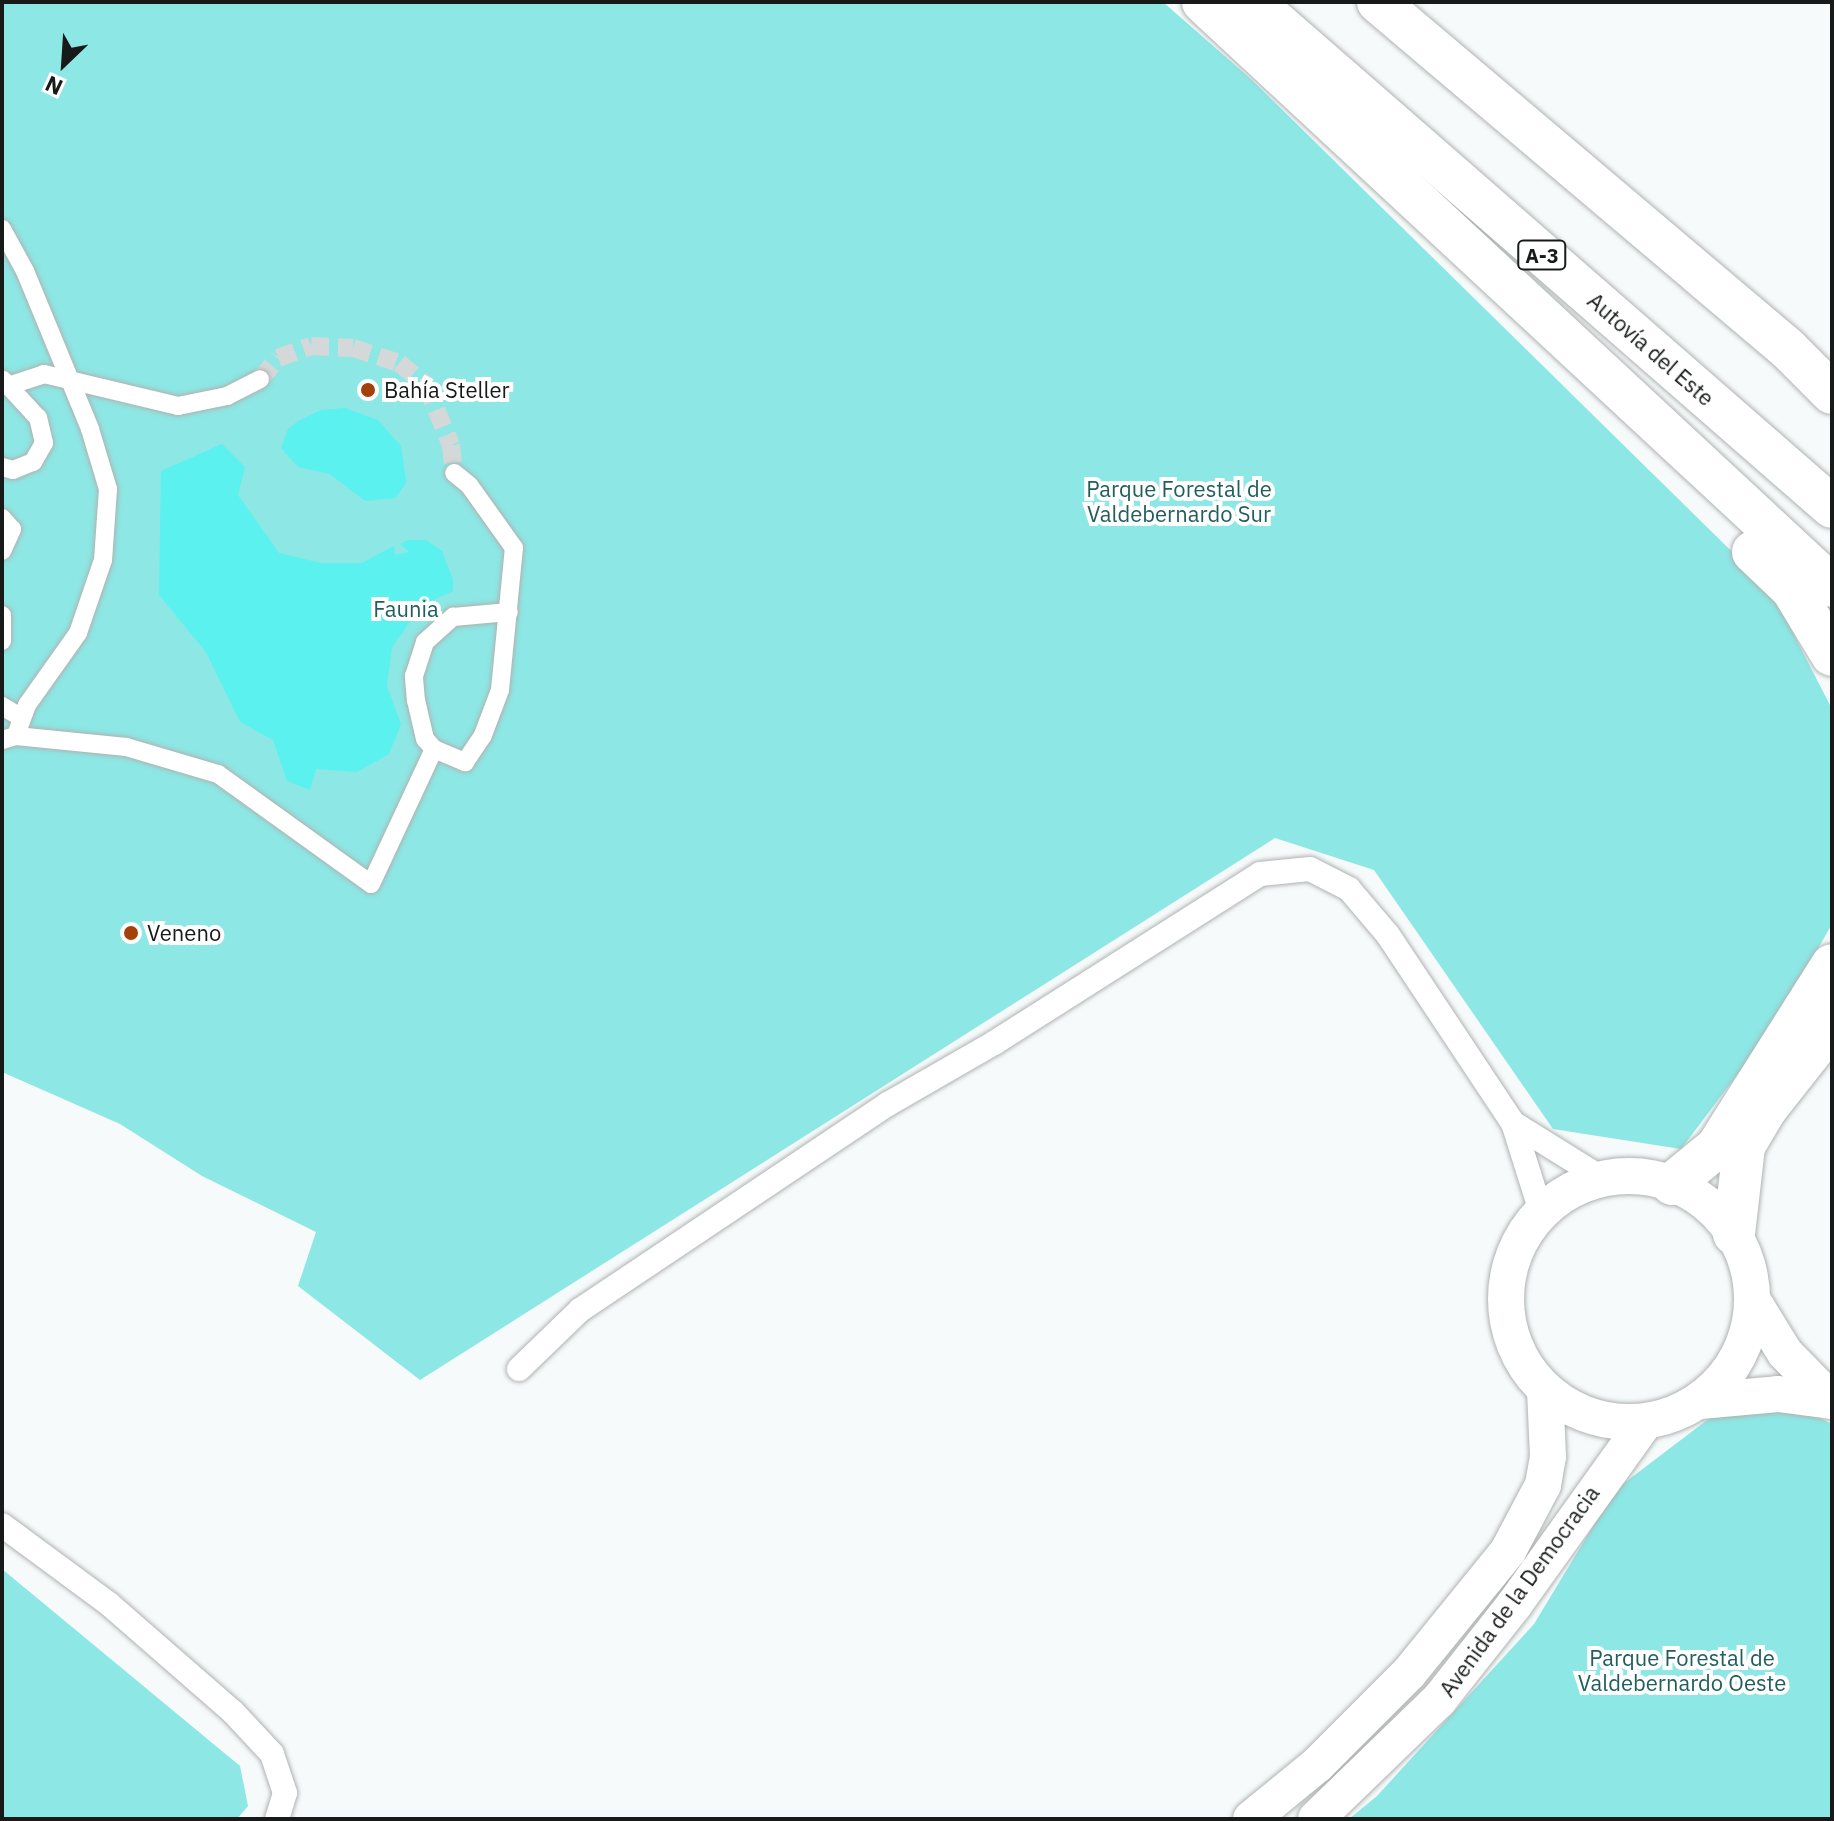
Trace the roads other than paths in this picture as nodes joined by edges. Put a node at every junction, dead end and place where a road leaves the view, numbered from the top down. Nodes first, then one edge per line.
1 (1203, 2) edge
2 (1253, 2) edge
3 (1378, 2) edge
4 (2, 229) edge
5 (1456, 241) junction
6 (1788, 349) junction
7 (1832, 375) edge
8 (68, 378) junction
9 (260, 379) tunnel mouth
10 (7, 382) edge
11 (1832, 393) edge
12 (2, 467) edge
13 (454, 473) tunnel mouth
14 (1832, 507) edge
15 (2, 518) edge
16 (2, 551) edge
17 (1832, 586) edge
18 (509, 612) junction
19 (2, 615) edge
20 (2, 641) edge
21 (1832, 655) edge
22 (2, 706) edge
23 (13, 731) edge
24 (434, 749) junction
25 (1832, 965) edge
26 (1832, 1025) edge
27 (1513, 1123) junction
28 (1603, 1179) junction
29 (1672, 1184) junction
30 (1541, 1212) junction
31 (1734, 1234) junction
32 (1753, 1301) junction
33 (519, 1369) dead end
34 (1545, 1390) junction
35 (1700, 1401) junction
36 (1832, 1401) edge
37 (1645, 1422) junction
38 (2, 1525) edge
39 (277, 1819) edge
40 (1251, 1819) edge
41 (1316, 1819) edge

1 - 5 highway
2 - 14 highway, Autovía del Este / A-3
3 - 6 highway
4 - 8 street
5 - 17 highway
5 - 21 highway
6 - 7 highway
6 - 11 highway
8 - 9 street
8 - 10 street
8 - 23 street
10 - 12 street
13 - 18 street
15 - 16 street
18 - 24 street
18 - 24 street
19 - 20 street
22 - 23 street
23 - 24 street
25 - 29 highway
26 - 31 highway
27 - 28 street
27 - 30 street
27 - 33 street
28 - 29 main road
28 - 30 main road
29 - 31 main road
30 - 34 main road
31 - 32 main road
32 - 35 main road
32 - 36 main road
34 - 37 main road
34 - 40 main road, Avenida de la Democracia
35 - 36 main road
35 - 37 main road
37 - 41 main road, Avenida de la Democracia
38 - 39 street

